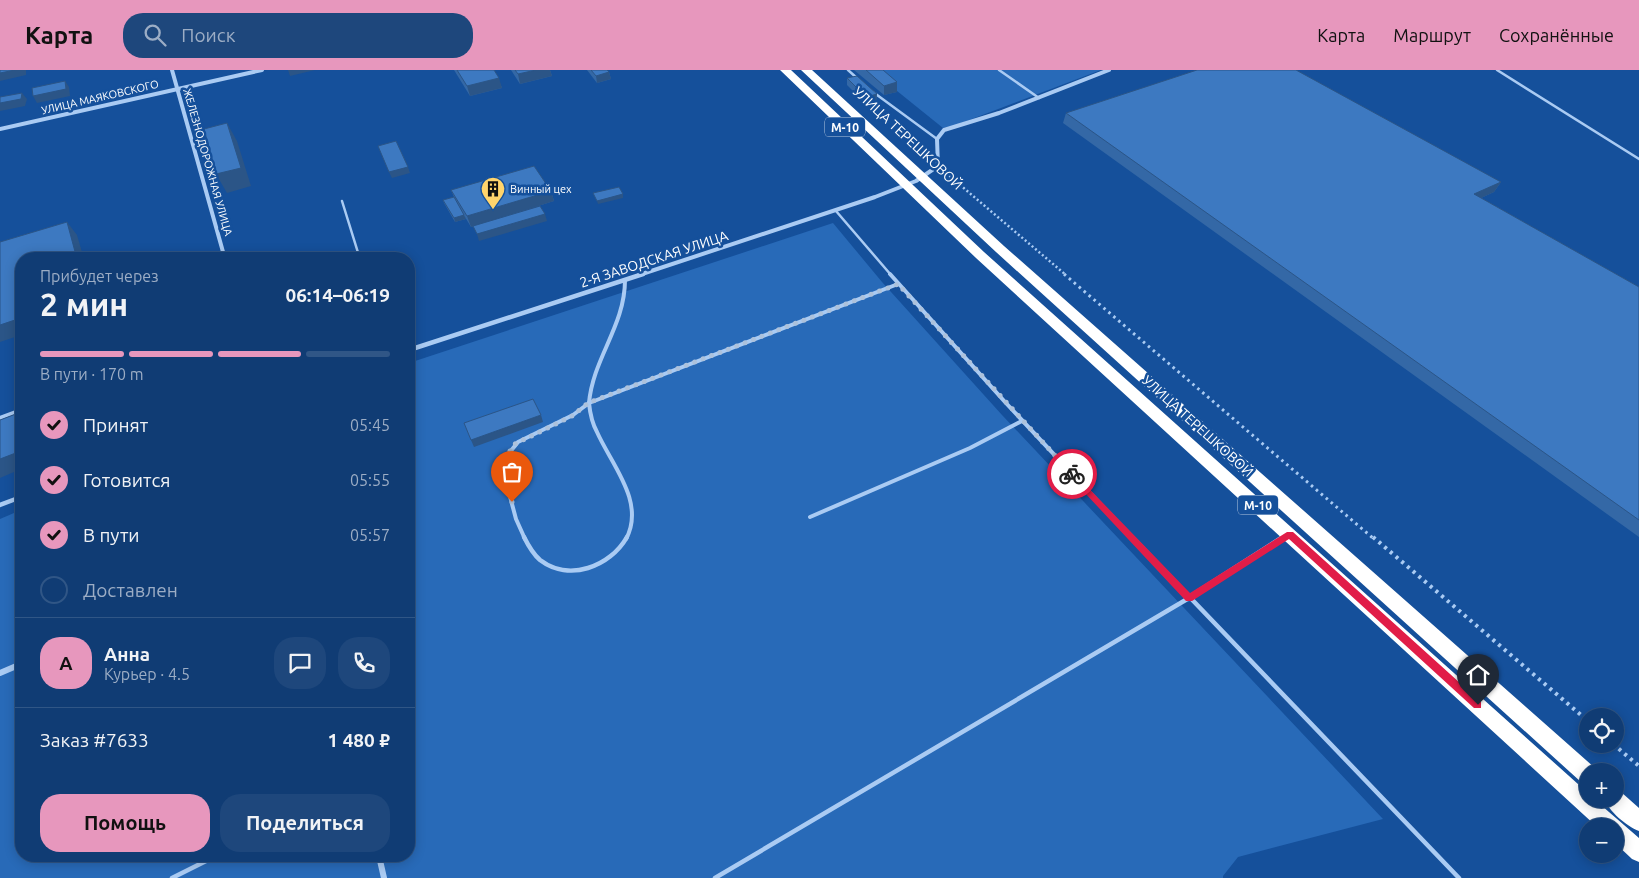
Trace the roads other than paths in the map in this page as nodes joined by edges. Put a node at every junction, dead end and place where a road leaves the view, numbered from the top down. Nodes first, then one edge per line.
1 (172, 70) edge
2 (262, 70) edge
3 (785, 70) edge
4 (806, 70) edge
5 (848, 70) edge
6 (1000, 70) edge
7 (1109, 70) edge
8 (1497, 70) edge
9 (860, 81) edge
10 (177, 88) junction
11 (872, 91) edge
12 (1039, 98) junction
13 (0, 129) edge
14 (937, 139) junction
15 (1639, 159) edge
16 (922, 177) junction
17 (905, 184) junction
18 (342, 201) dead end
19 (836, 211) junction
20 (223, 252) edge
21 (358, 252) edge
22 (625, 280) junction
23 (898, 284) junction
24 (415, 348) edge
25 (588, 403) junction
26 (15, 412) edge
27 (0, 418) edge
28 (1022, 421) junction
29 (15, 499) edge
30 (0, 505) edge
31 (810, 517) dead end
32 (1290, 534) junction
33 (1189, 598) junction
34 (15, 667) edge
35 (0, 673) edge
36 (1579, 767) edge
37 (1624, 808) edge
38 (1601, 818) edge
39 (1639, 821) edge
40 (1624, 838) edge
41 (1639, 852) edge
42 (204, 862) edge
43 (380, 862) edge
44 (172, 878) edge
45 (384, 878) edge
46 (715, 878) edge
47 (1459, 878) edge

1 - 10 street, ЖЕЛЕЗНОДОРОЖНАЯ УЛИЦА
2 - 10 street, УЛИЦА МАЯКОВСКОГО
3 - 17 highway, УЛИЦА ТЕРЕШКОВОЙ / М-10
4 - 16 highway, УЛИЦА ТЕРЕШКОВОЙ / М-10
5 - 9 lane
6 - 12 lane
7 - 12 street
8 - 15 lane
10 - 13 street, УЛИЦА МАЯКОВСКОГО
10 - 20 street, ЖЕЛЕЗНОДОРОЖНАЯ УЛИЦА
11 - 14 lane
12 - 14 street
14 - 16 street, 2-Я ЗАВОДСКАЯ УЛИЦА
16 - 17 street, 2-Я ЗАВОДСКАЯ УЛИЦА
16 - 36 highway, УЛИЦА ТЕРЕШКОВОЙ / М-10
17 - 19 street, 2-Я ЗАВОДСКАЯ УЛИЦА
17 - 32 highway, УЛИЦА ТЕРЕШКОВОЙ / М-10
18 - 21 lane
19 - 22 street, 2-Я ЗАВОДСКАЯ УЛИЦА
19 - 23 lane
22 - 24 street, 2-Я ЗАВОДСКАЯ УЛИЦА
22 - 25 lane
23 - 25 lane
23 - 28 lane
25 - 25 lane
26 - 27 lane
28 - 31 lane
28 - 33 lane
29 - 30 street
32 - 33 street
32 - 38 highway, УЛИЦА ТЕРЕШКОВОЙ / М-10
33 - 46 lane
33 - 47 lane
34 - 35 street
37 - 39 highway
40 - 41 highway
42 - 44 lane
43 - 45 street

